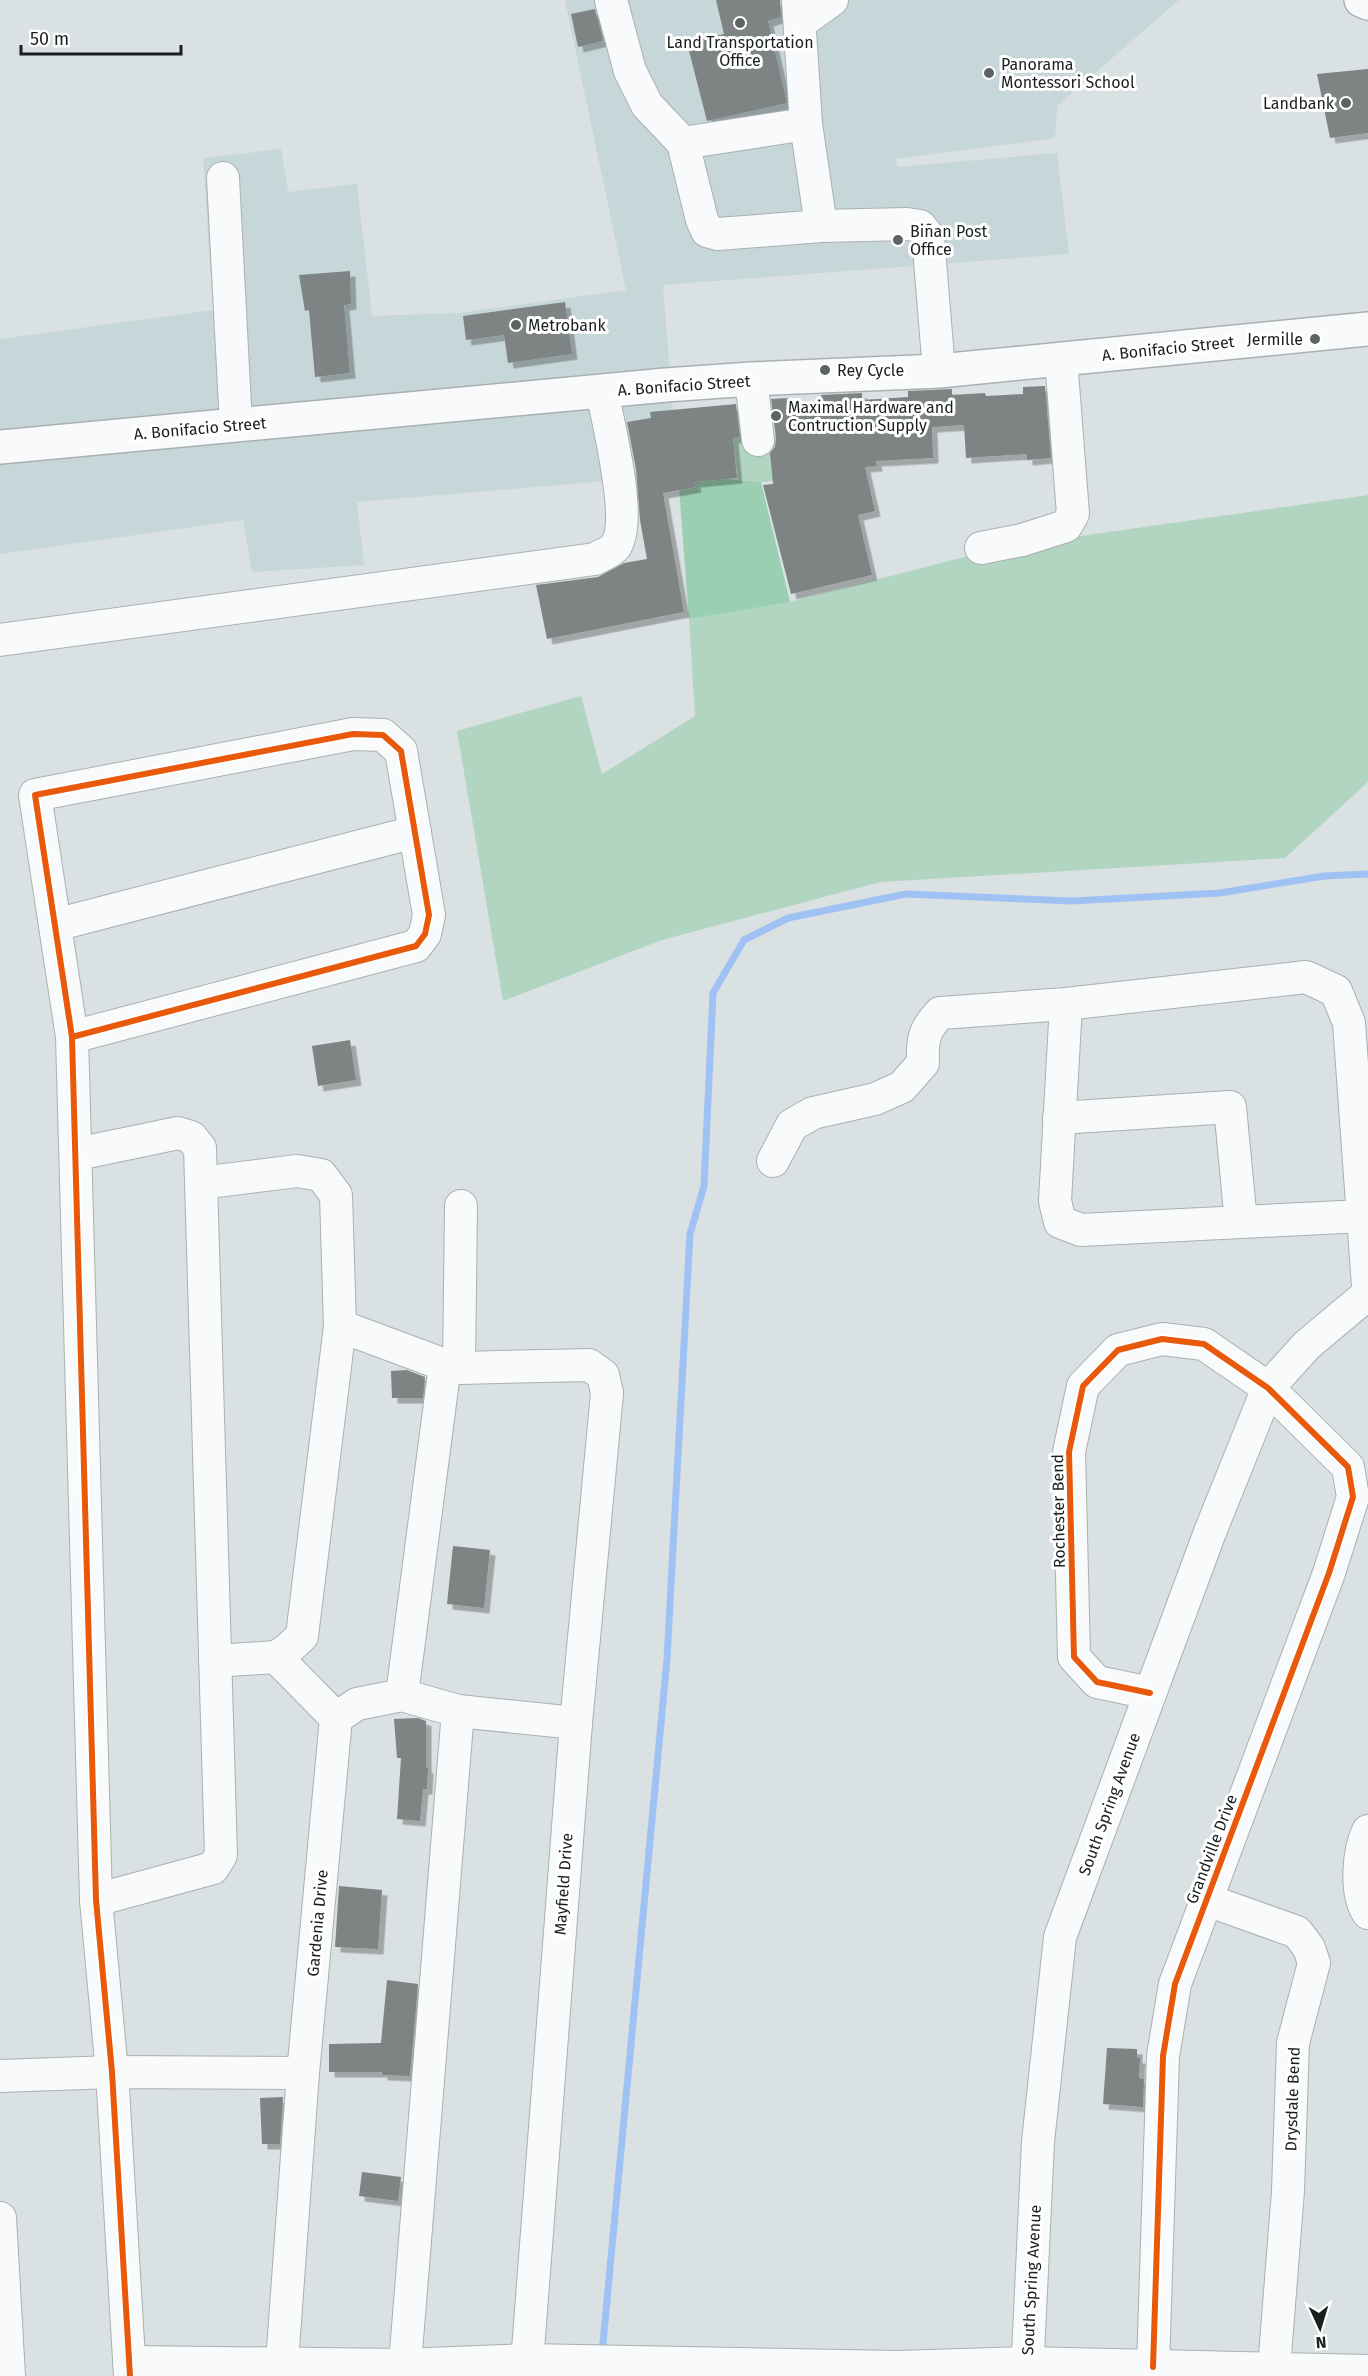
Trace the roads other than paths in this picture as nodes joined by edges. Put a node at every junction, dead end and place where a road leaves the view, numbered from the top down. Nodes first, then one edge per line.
1 (612, 0) edge
2 (832, 0) edge
3 (1361, 0) edge
4 (1368, 3) edge
5 (799, 11) edge
6 (806, 124) junction
7 (683, 143) junction
8 (223, 178) dead end
9 (821, 226) junction
10 (1368, 328) edge
11 (1061, 359) junction
12 (939, 371) junction
13 (751, 379) junction
14 (602, 391) junction
15 (236, 425) junction
16 (758, 440) dead end
17 (0, 447) edge
18 (981, 548) dead end
19 (0, 640) edge
20 (415, 832) junction
21 (54, 925) junction
22 (1066, 1004) junction
23 (72, 1037) junction
24 (1059, 1118) junction
25 (77, 1154) junction
26 (773, 1161) dead end
27 (201, 1183) junction
28 (461, 1206) dead end
29 (1362, 1216) junction
30 (1242, 1222) junction
31 (1368, 1286) edge
32 (1368, 1294) edge
33 (340, 1326) junction
34 (452, 1367) junction
35 (1268, 1388) junction
36 (276, 1657) junction
37 (215, 1661) junction
38 (1150, 1693) junction
39 (402, 1695) junction
40 (458, 1712) junction
41 (336, 1718) junction
42 (576, 1723) junction
43 (1368, 1831) edge
44 (96, 1900) junction
45 (1207, 1900) junction
46 (1368, 1912) edge
47 (112, 2072) junction
48 (303, 2073) junction
49 (0, 2076) edge
50 (0, 2218) edge
51 (1153, 2367) junction
52 (526, 2368) edge
53 (1274, 2368) junction
54 (130, 2369) edge
55 (666, 2369) edge
56 (281, 2370) edge
57 (404, 2370) edge
58 (1027, 2370) edge
59 (777, 2371) edge
60 (897, 2371) edge
61 (1368, 2371) edge
62 (9, 2376) edge

1 - 7 street
2 - 5 street
3 - 4 main road
5 - 6 street
6 - 7 street
6 - 9 street
7 - 9 street
8 - 15 street
9 - 12 street
10 - 11 main road, A. Bonifacio Street
11 - 12 main road, A. Bonifacio Street
11 - 18 street
12 - 13 main road, A. Bonifacio Street
13 - 14 main road, A. Bonifacio Street
13 - 16 street
14 - 15 main road, A. Bonifacio Street
14 - 19 street
15 - 17 main road, A. Bonifacio Street
20 - 21 street
20 - 21 street
20 - 23 street
21 - 23 street
22 - 24 street
22 - 26 street
22 - 29 street
23 - 25 street
24 - 30 street
24 - 30 street
25 - 27 street
25 - 44 street
27 - 33 street
27 - 37 street
28 - 34 street
29 - 30 street
29 - 31 street
32 - 35 street, South Spring Avenue
33 - 34 street
33 - 36 street
34 - 39 street
34 - 42 street, Mayfield Drive
35 - 38 street, South Spring Avenue
35 - 38 street, Rochester Bend
35 - 45 street, Grandville Drive
36 - 37 street
36 - 41 street
37 - 44 street
38 - 58 street, South Spring Avenue
39 - 40 street
39 - 41 street
40 - 42 street
40 - 57 street
41 - 48 street, Gardenia Drive
42 - 52 street, Mayfield Drive
43 - 46 street
44 - 47 street
45 - 51 street, Grandville Drive
45 - 53 street, Drysdale Bend
47 - 48 street
47 - 49 street
47 - 54 street
48 - 56 street, Gardenia Drive
50 - 62 street
51 - 53 street
51 - 58 street
52 - 55 street
52 - 57 street
53 - 61 street
54 - 56 street
55 - 59 street
56 - 57 street
58 - 60 street
59 - 60 street

